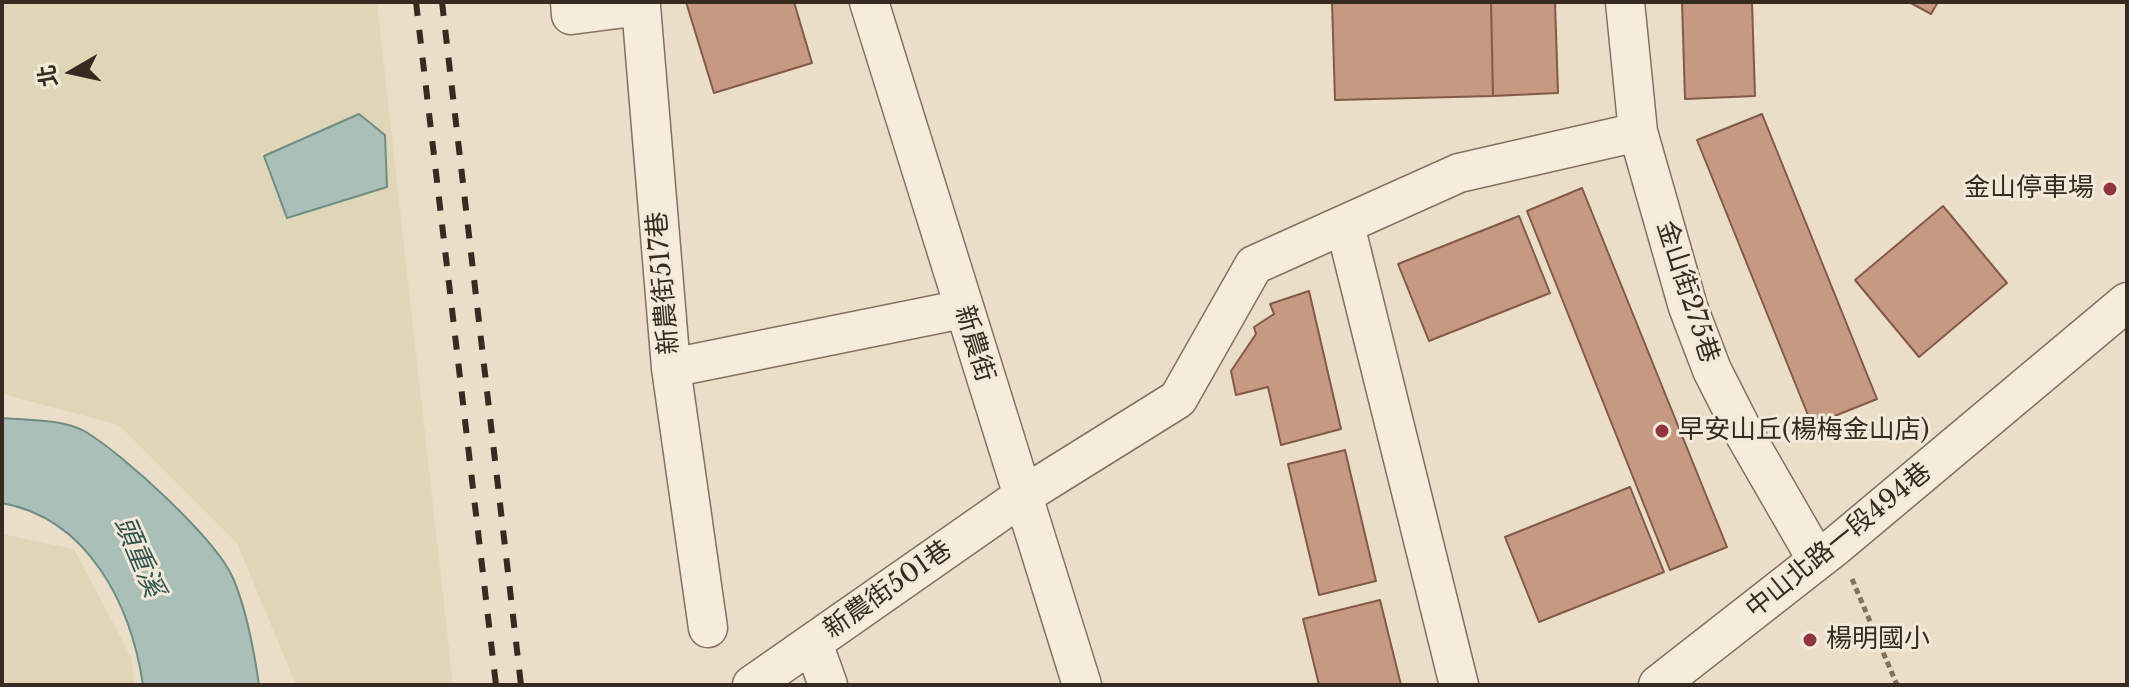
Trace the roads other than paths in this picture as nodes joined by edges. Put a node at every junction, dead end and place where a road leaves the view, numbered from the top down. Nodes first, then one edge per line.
1 (869, 2) edge
2 (1625, 2) edge
3 (571, 8) edge
4 (1638, 132) junction
5 (1345, 225) junction
6 (2127, 302) edge
7 (963, 309) junction
8 (671, 368) junction
9 (1024, 495) junction
10 (1827, 552) junction
11 (708, 628) dead end
12 (813, 643) junction
13 (752, 685) edge
14 (828, 685) edge
15 (1082, 685) edge
16 (1459, 685) edge
17 (1658, 685) edge

1 - 7 street, 新農街
2 - 4 street, 金山街275巷
3 - 8 street, 新農街517巷
4 - 5 street, 新農街501巷
4 - 10 street, 金山街275巷
5 - 9 street, 新農街501巷
5 - 16 street
6 - 10 street, 中山北路一段494巷
7 - 8 street
7 - 9 street, 新農街
8 - 11 street, 新農街517巷
9 - 12 street, 新農街501巷
9 - 15 street, 新農街
10 - 17 street, 中山北路一段494巷
12 - 13 street, 新農街501巷
12 - 14 street

